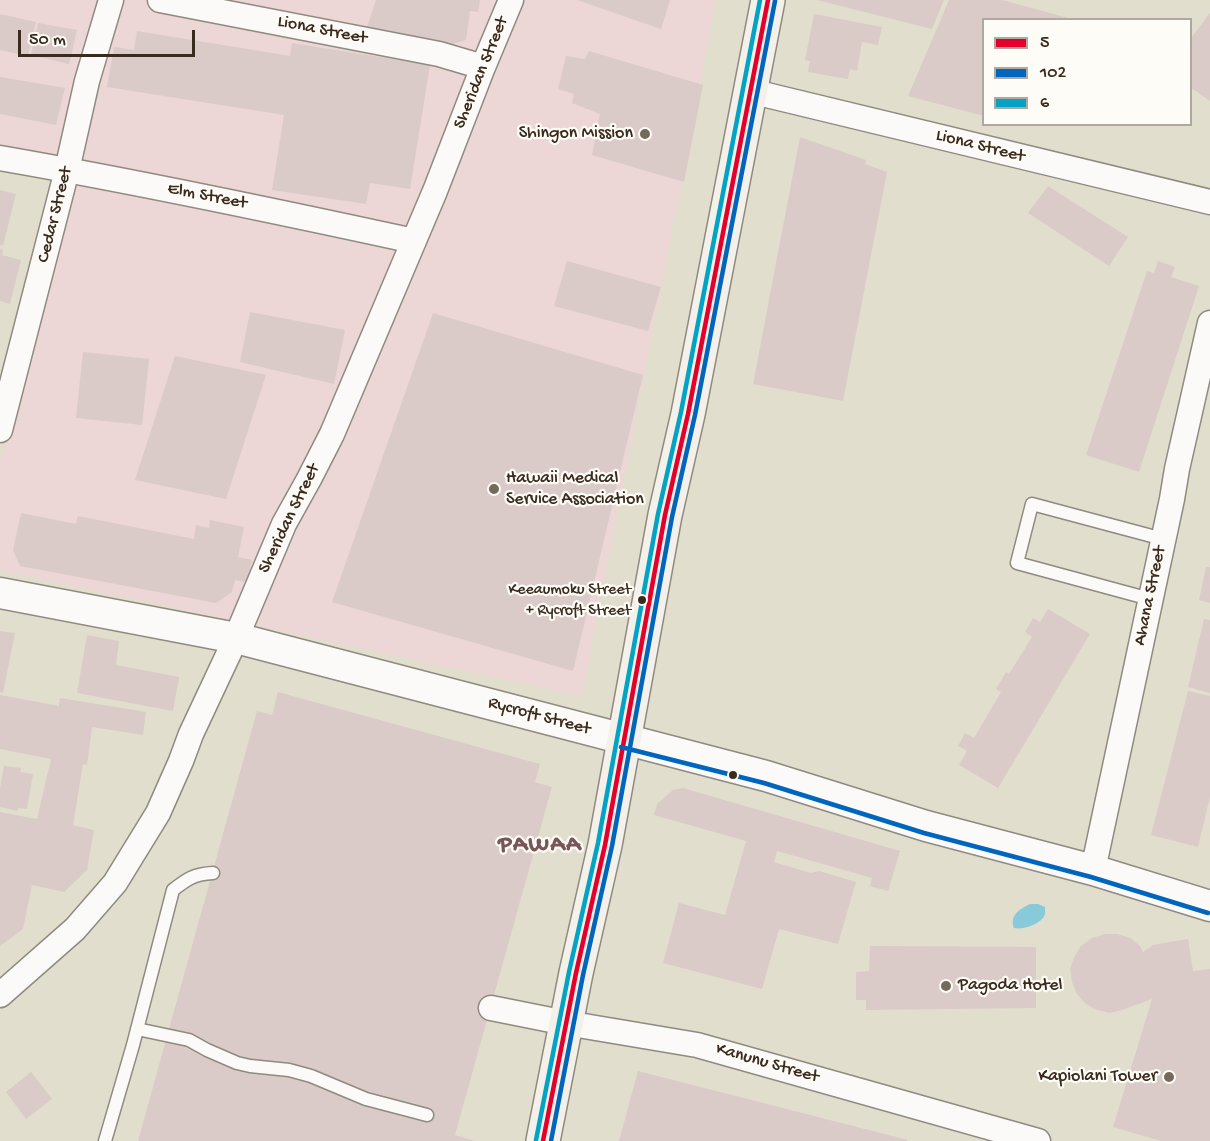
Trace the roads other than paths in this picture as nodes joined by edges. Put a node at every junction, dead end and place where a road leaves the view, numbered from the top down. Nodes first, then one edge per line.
1 (111, 0) edge
2 (160, 0) edge
3 (511, 0) edge
4 (768, 0) edge
5 (483, 67) junction
6 (750, 91) junction
7 (0, 158) edge
8 (67, 170) junction
9 (1210, 202) edge
10 (414, 241) junction
11 (1210, 323) edge
12 (0, 430) edge
13 (1163, 539) junction
14 (0, 593) edge
15 (1150, 599) junction
16 (236, 638) junction
17 (623, 740) junction
18 (1093, 870) junction
19 (213, 873) dead end
20 (1210, 906) edge
21 (0, 994) edge
22 (491, 1008) dead end
23 (566, 1023) junction
24 (137, 1029) junction
25 (427, 1115) dead end
26 (105, 1141) edge
27 (543, 1141) edge
28 (1038, 1141) edge

1 - 8 street, Cedar Street
2 - 5 street, Liona Street
3 - 5 street, Sheridan Street
4 - 6 main road
5 - 10 street, Sheridan Street
6 - 9 street, Liona Street
6 - 17 main road
7 - 8 street, Elm Street
8 - 10 street, Elm Street
8 - 12 street, Cedar Street
10 - 16 street, Sheridan Street
11 - 13 street, Ahana Street
13 - 15 street, Ahana Street
13 - 15 lane
14 - 16 street, Rycroft Street
15 - 18 street, Ahana Street
16 - 17 street, Rycroft Street
16 - 21 street, Sheridan Street
17 - 18 street, Rycroft Street
17 - 23 main road
18 - 20 street, Rycroft Street
19 - 24 lane
22 - 23 street, Kanunu Street
23 - 27 main road
23 - 28 street, Kanunu Street
24 - 25 lane
24 - 26 lane

